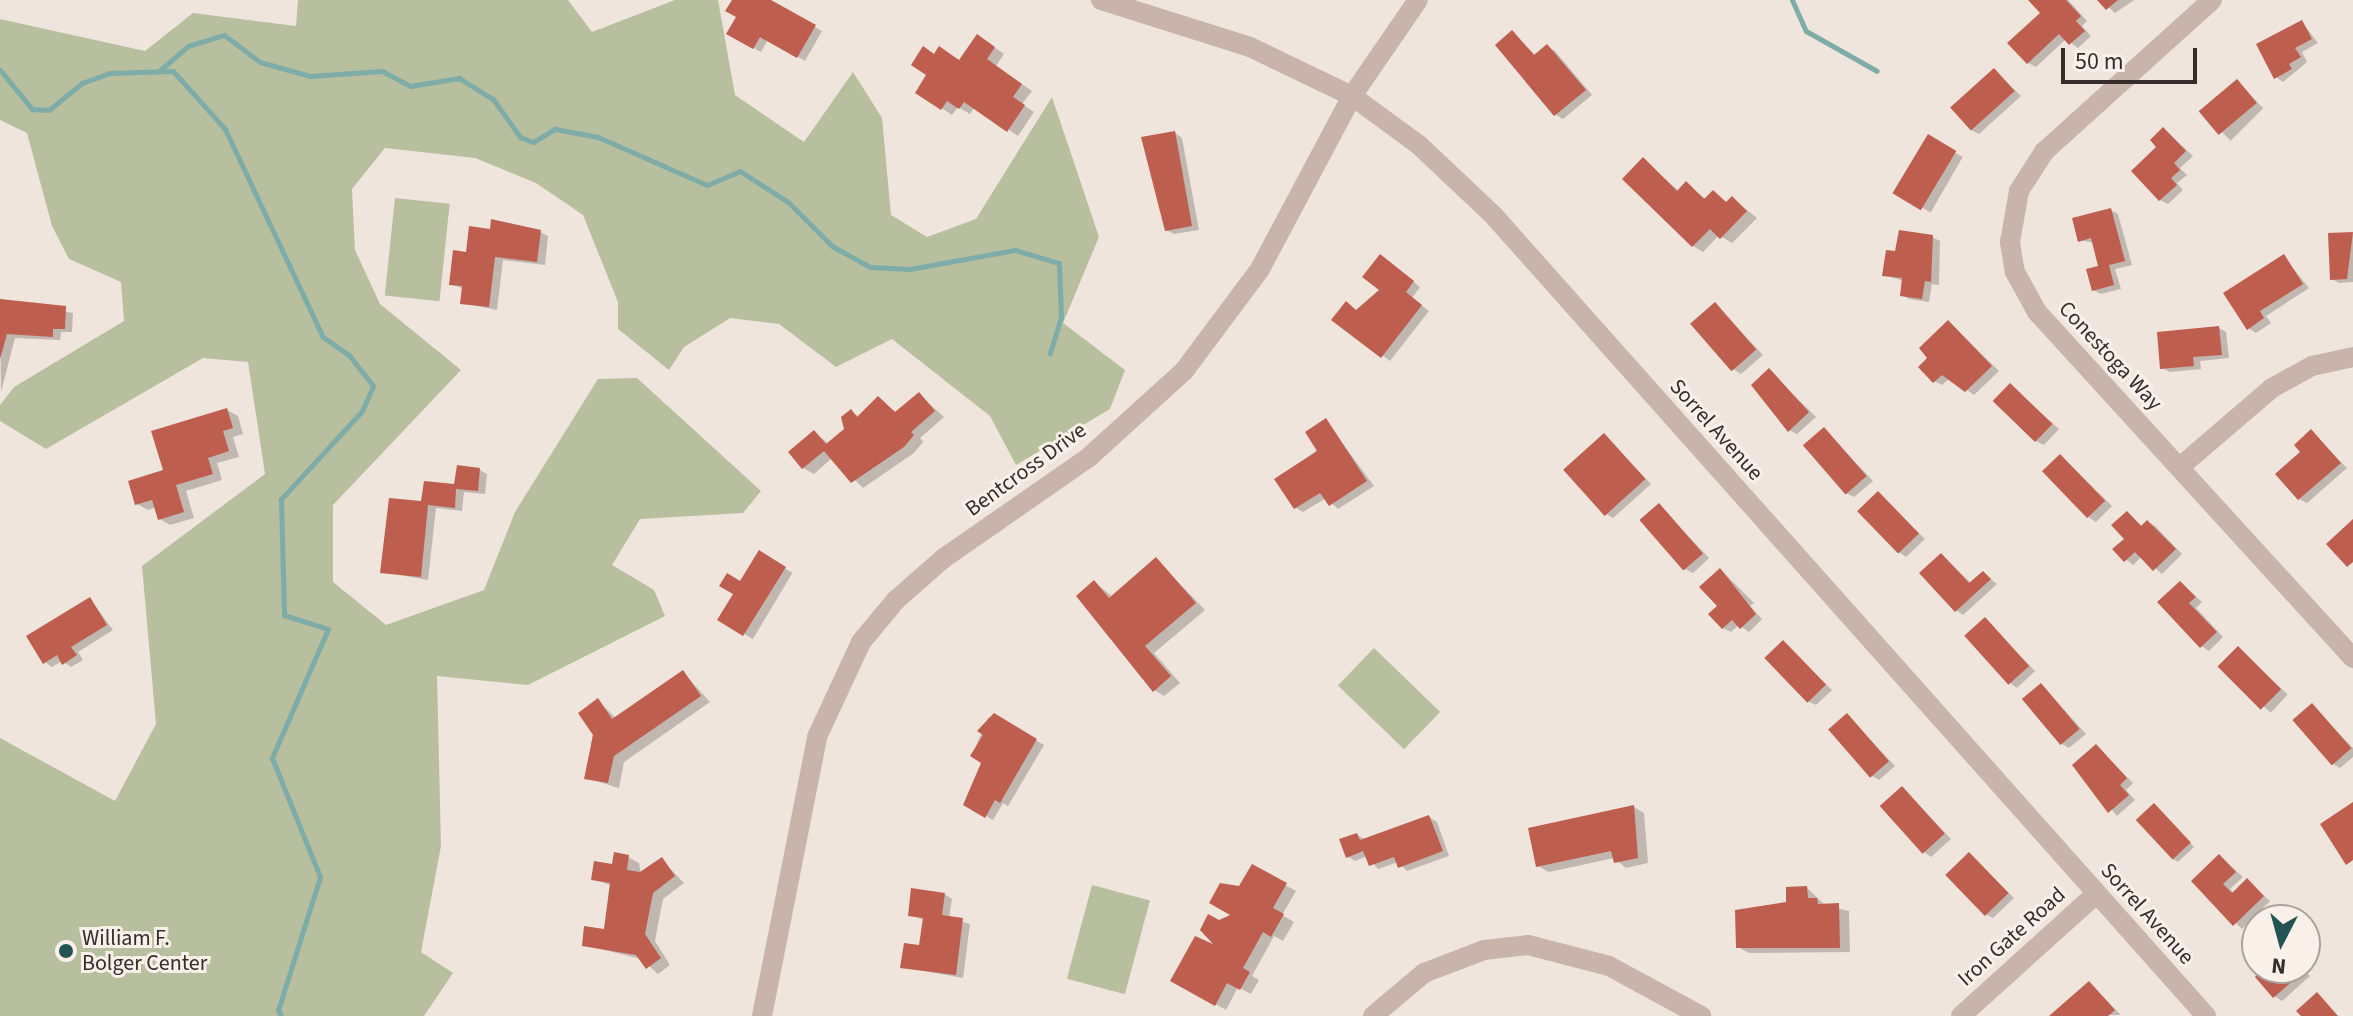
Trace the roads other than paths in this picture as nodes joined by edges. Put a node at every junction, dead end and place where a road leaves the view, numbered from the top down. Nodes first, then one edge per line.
1 (1101, 0) edge
2 (1418, 0) edge
3 (2212, 0) edge
4 (1352, 96) junction
5 (2353, 357) edge
6 (2181, 466) junction
7 (2353, 658) edge
8 (2096, 894) junction
9 (762, 1016) edge
10 (1373, 1016) edge
11 (1701, 1016) edge
12 (1961, 1016) edge
13 (2206, 1016) edge

1 - 4 street, Sorrel Avenue
2 - 4 street, Bentcross Drive
3 - 6 street, Conestoga Way
4 - 8 street, Sorrel Avenue
4 - 9 street, Bentcross Drive
5 - 6 street
6 - 7 street, Conestoga Way
8 - 12 street, Iron Gate Road
8 - 13 street, Sorrel Avenue
10 - 11 street

